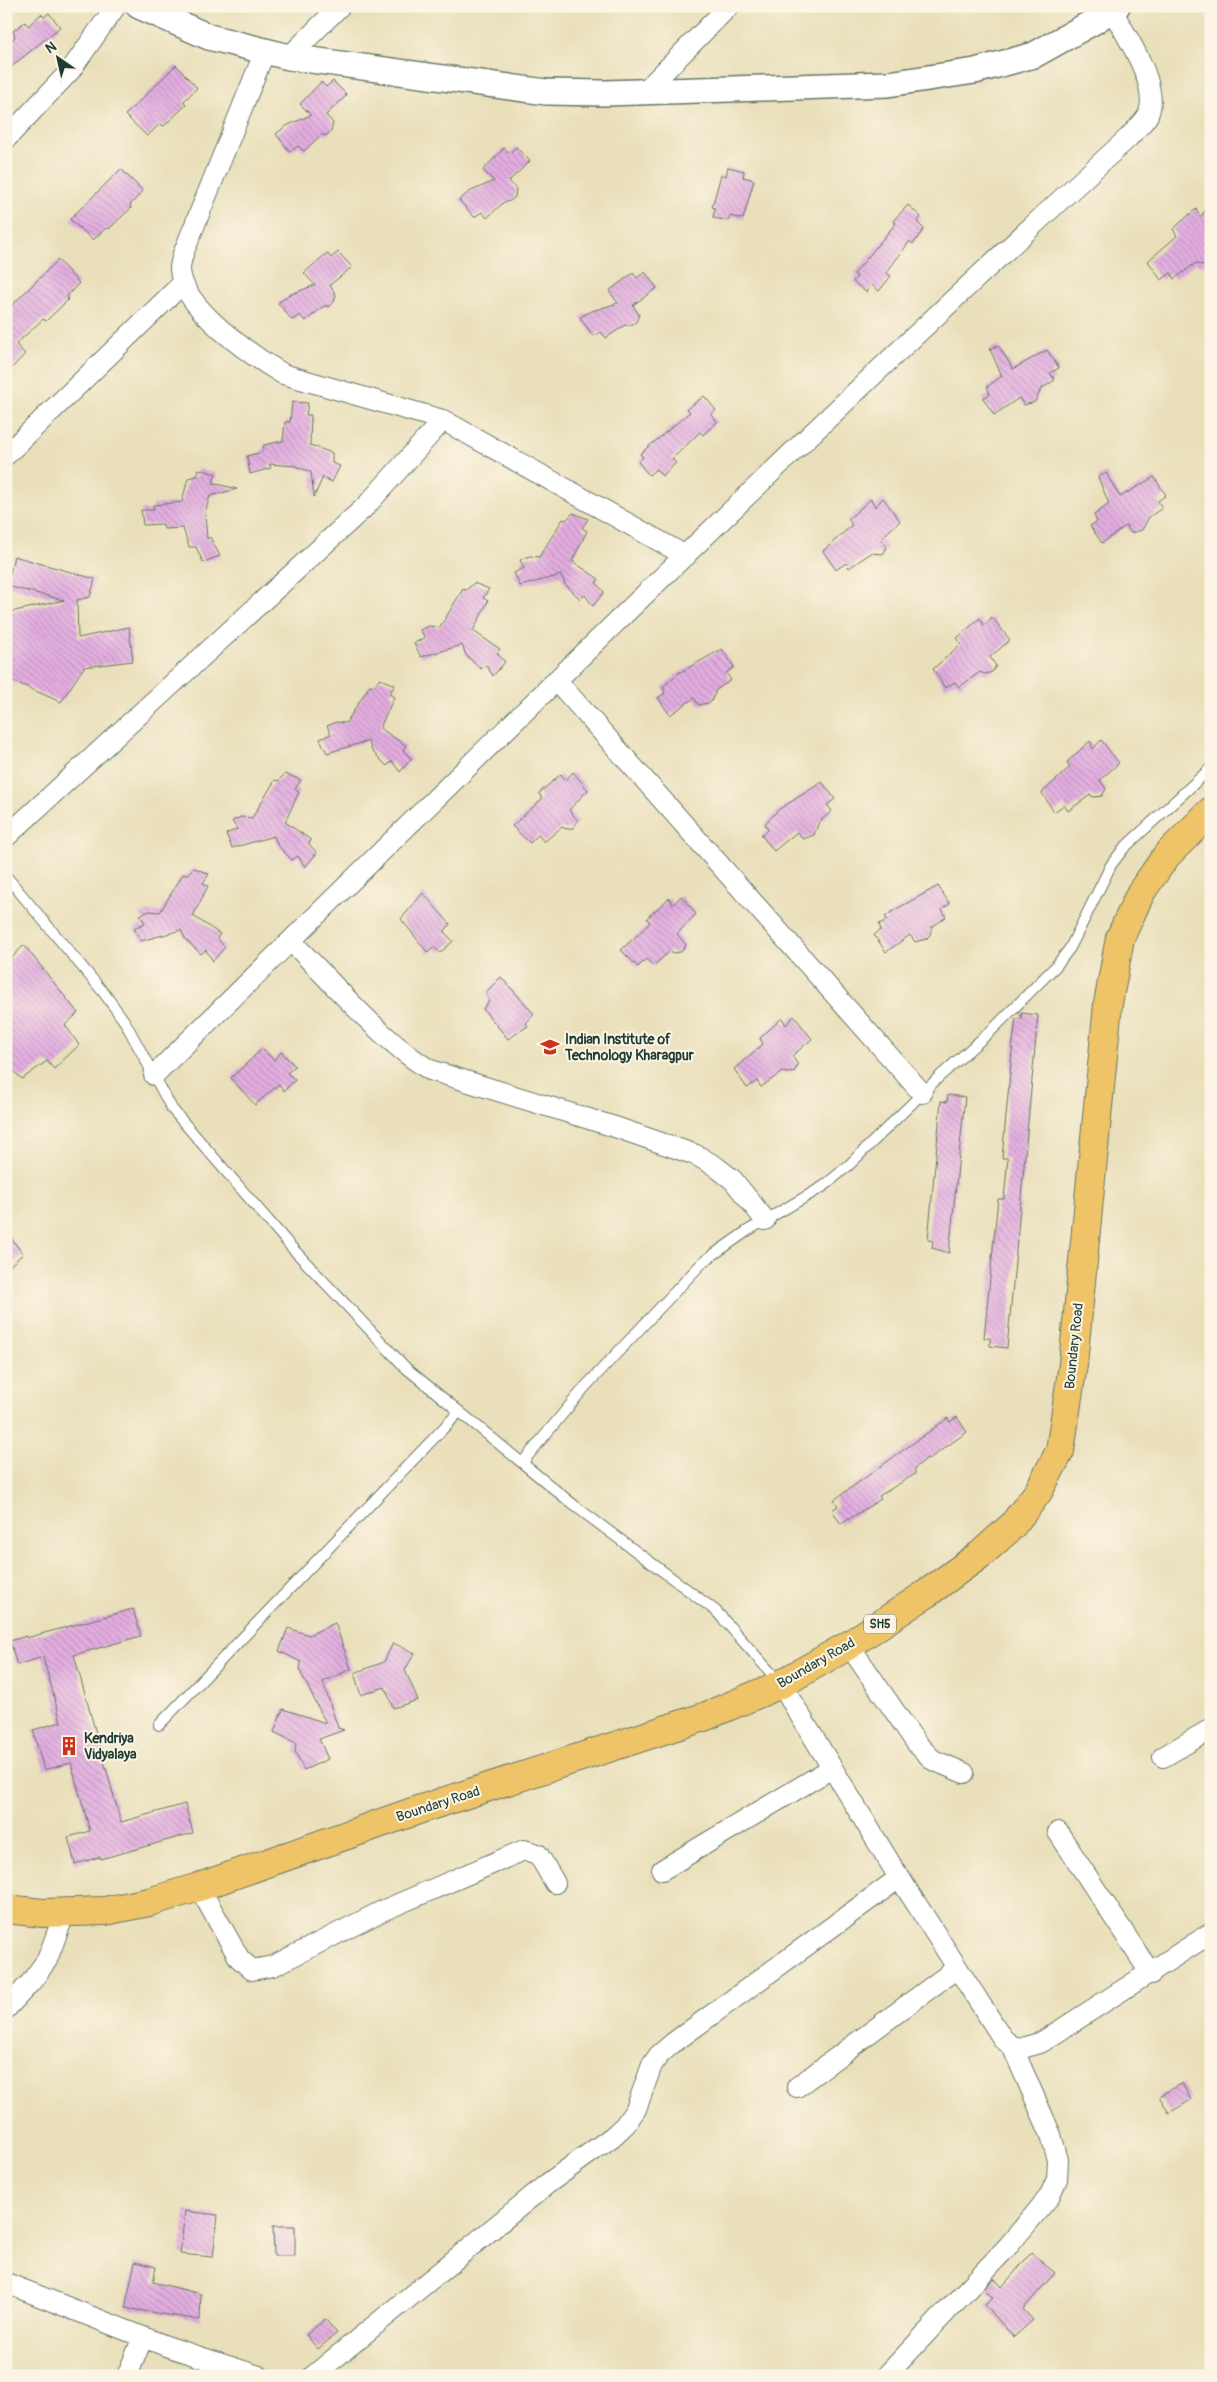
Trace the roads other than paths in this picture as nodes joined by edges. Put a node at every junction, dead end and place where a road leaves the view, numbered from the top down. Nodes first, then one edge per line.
1 (116, 6) edge
2 (139, 6) edge
3 (340, 6) edge
4 (729, 6) edge
5 (1115, 8) edge
6 (277, 54) junction
7 (644, 92) junction
8 (6, 139) edge
9 (183, 283) junction
10 (443, 420) junction
11 (6, 456) edge
12 (686, 556) junction
13 (556, 680) junction
14 (1211, 768) edge
15 (1211, 811) edge
16 (6, 837) edge
17 (6, 876) edge
18 (291, 941) junction
19 (154, 1075) junction
20 (922, 1094) junction
21 (765, 1220) junction
22 (459, 1412) junction
23 (522, 1463) junction
24 (848, 1645) junction
25 (781, 1684) junction
26 (160, 1725) dead end
27 (1211, 1729) edge
28 (1163, 1758) dead end
29 (832, 1768) junction
30 (964, 1773) dead end
31 (1058, 1832) dead end
32 (662, 1870) dead end
33 (900, 1878) junction
34 (555, 1883) dead end
35 (199, 1887) junction
36 (6, 1909) edge
37 (65, 1912) junction
38 (1211, 1933) edge
39 (957, 1968) junction
40 (1151, 1974) junction
41 (6, 2009) edge
42 (1012, 2046) junction
43 (797, 2087) dead end
44 (6, 2283) edge
45 (143, 2337) junction
46 (128, 2376) edge
47 (259, 2376) edge
48 (313, 2376) edge
49 (886, 2376) edge

1 - 8 street
2 - 6 street
3 - 6 street
4 - 7 street
5 - 7 street
5 - 12 street
6 - 7 street
6 - 9 street
9 - 10 street
9 - 11 street
10 - 12 street
10 - 16 street
12 - 13 street
13 - 18 street
13 - 20 street
14 - 20 lane
15 - 24 main road, Boundary Road / SH5
17 - 19 lane
18 - 19 street
18 - 21 street
19 - 22 lane
20 - 21 lane
21 - 23 lane
22 - 23 lane
22 - 26 lane
23 - 25 lane
24 - 25 main road, Boundary Road / SH5
24 - 30 street
25 - 29 street
25 - 35 main road, Boundary Road / SH5
27 - 28 street
29 - 32 street
29 - 33 street
31 - 40 street
33 - 39 street
33 - 48 street
34 - 35 street
35 - 37 main road, Boundary Road / SH5
36 - 37 main road, Boundary Road / SH5
37 - 41 street
38 - 40 street
39 - 42 street
39 - 43 street
40 - 42 street
42 - 49 street
44 - 45 street
45 - 46 street
45 - 47 street

